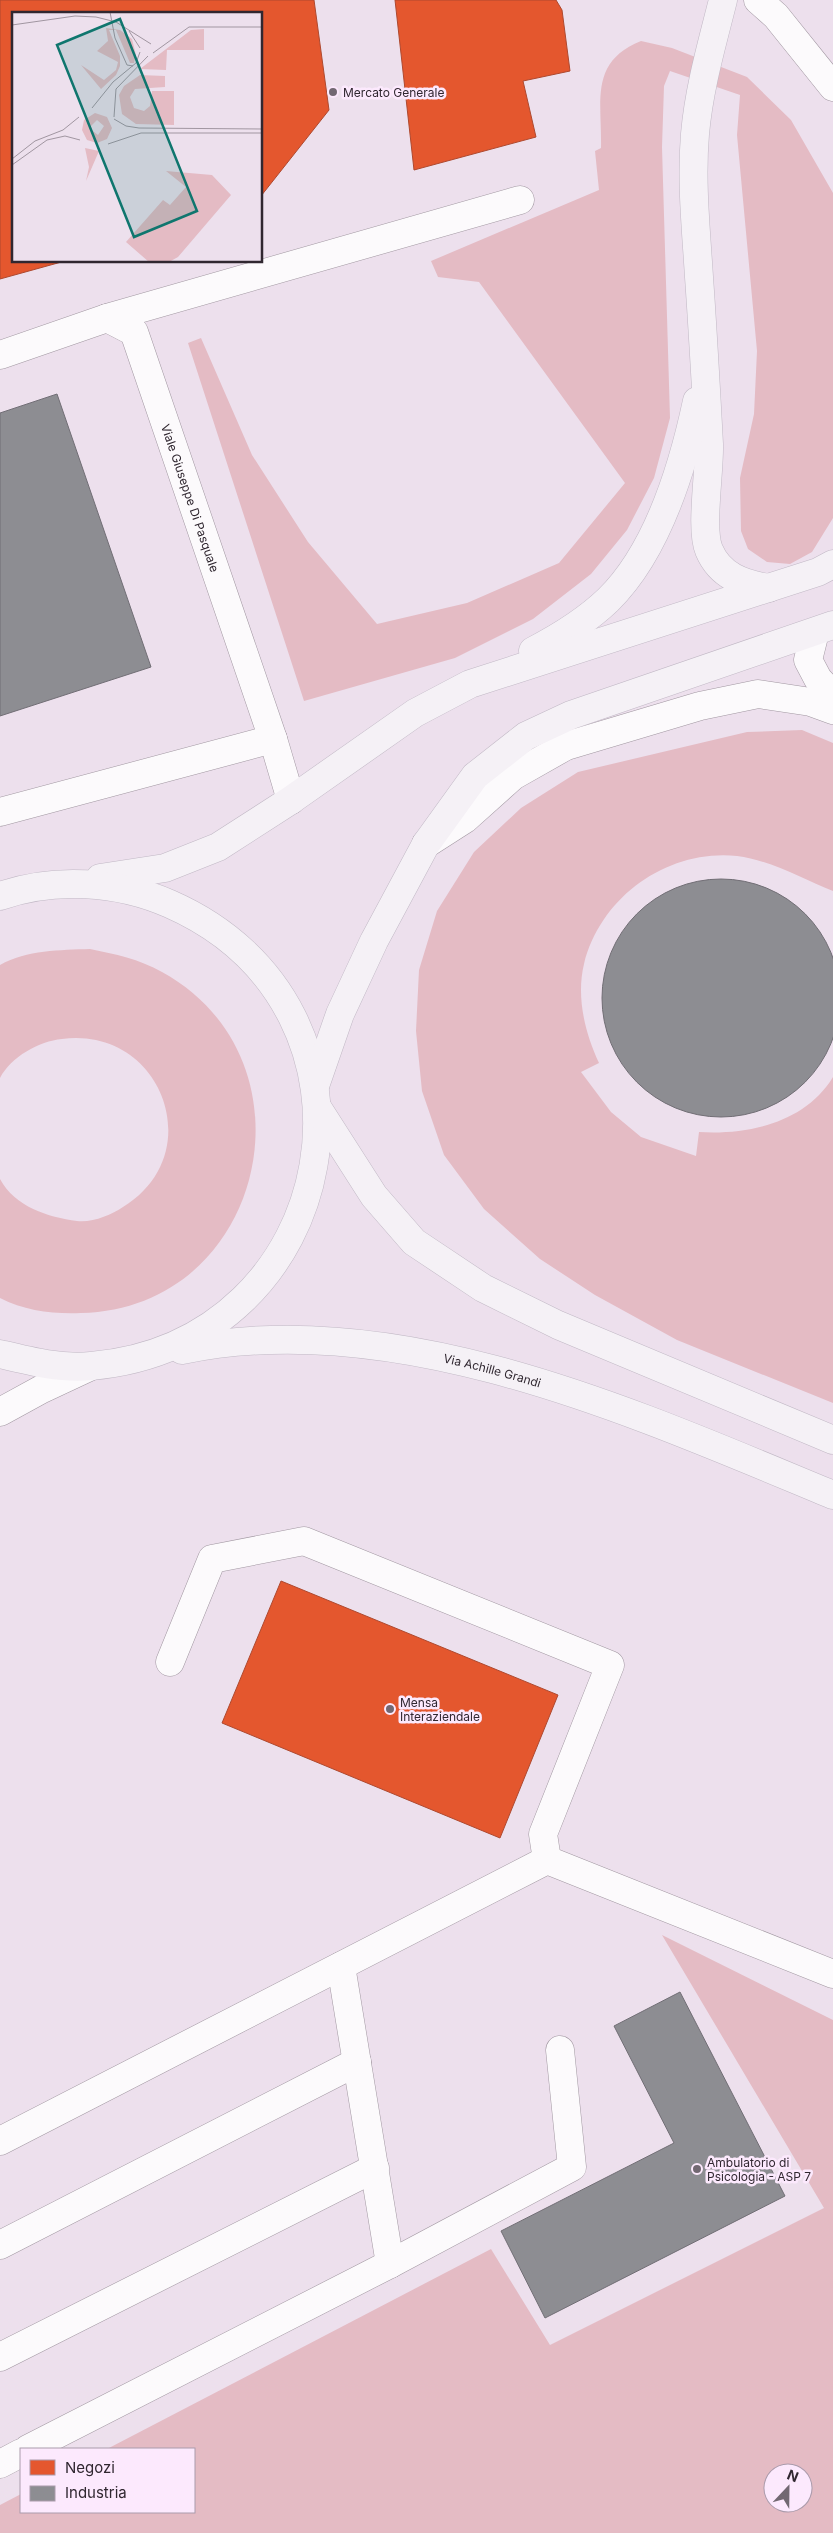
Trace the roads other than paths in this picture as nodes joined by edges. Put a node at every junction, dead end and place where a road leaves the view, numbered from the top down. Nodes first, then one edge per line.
1 (723, 0) edge
2 (758, 0) edge
3 (833, 87) edge
4 (520, 200) dead end
5 (107, 318) junction
6 (0, 355) edge
7 (705, 360) junction
8 (833, 564) edge
9 (769, 588) junction
10 (824, 629) edge
11 (470, 684) junction
12 (833, 695) edge
13 (833, 710) edge
14 (273, 739) junction
15 (290, 800) junction
16 (0, 812) edge
17 (426, 844) junction
18 (64, 884) junction
19 (0, 896) edge
20 (316, 1096) junction
21 (0, 1354) edge
22 (134, 1360) junction
23 (89, 1367) junction
24 (0, 1412) edge
25 (833, 1440) edge
26 (833, 1495) edge
27 (170, 1662) dead end
28 (547, 1860) junction
29 (341, 1966) junction
30 (833, 1974) edge
31 (560, 2050) dead end
32 (357, 2062) junction
33 (0, 2141) edge
34 (375, 2168) junction
35 (0, 2245) edge
36 (390, 2264) junction
37 (0, 2357) edge
38 (30, 2448) edge
39 (20, 2454) edge
40 (0, 2464) edge

1 - 7 main road
2 - 3 street
4 - 5 street
5 - 6 street
5 - 14 street, Viale Giuseppe Di Pasquale
7 - 9 main road
7 - 11 main road
8 - 9 main road
9 - 11 main road
10 - 12 street
10 - 17 main road
11 - 15 main road
13 - 17 street
14 - 15 street, Viale Giuseppe Di Pasquale
14 - 16 street
15 - 18 main road
17 - 20 main road
18 - 19 main road
18 - 20 main road
20 - 22 main road
20 - 25 main road
21 - 23 main road
22 - 23 main road
22 - 26 main road, Via Achille Grandi
23 - 24 street
27 - 28 street
28 - 29 street
28 - 30 street
29 - 32 street
29 - 33 street
31 - 36 street
32 - 34 street
32 - 35 street
34 - 36 street
34 - 37 street
36 - 38 street
39 - 40 street

